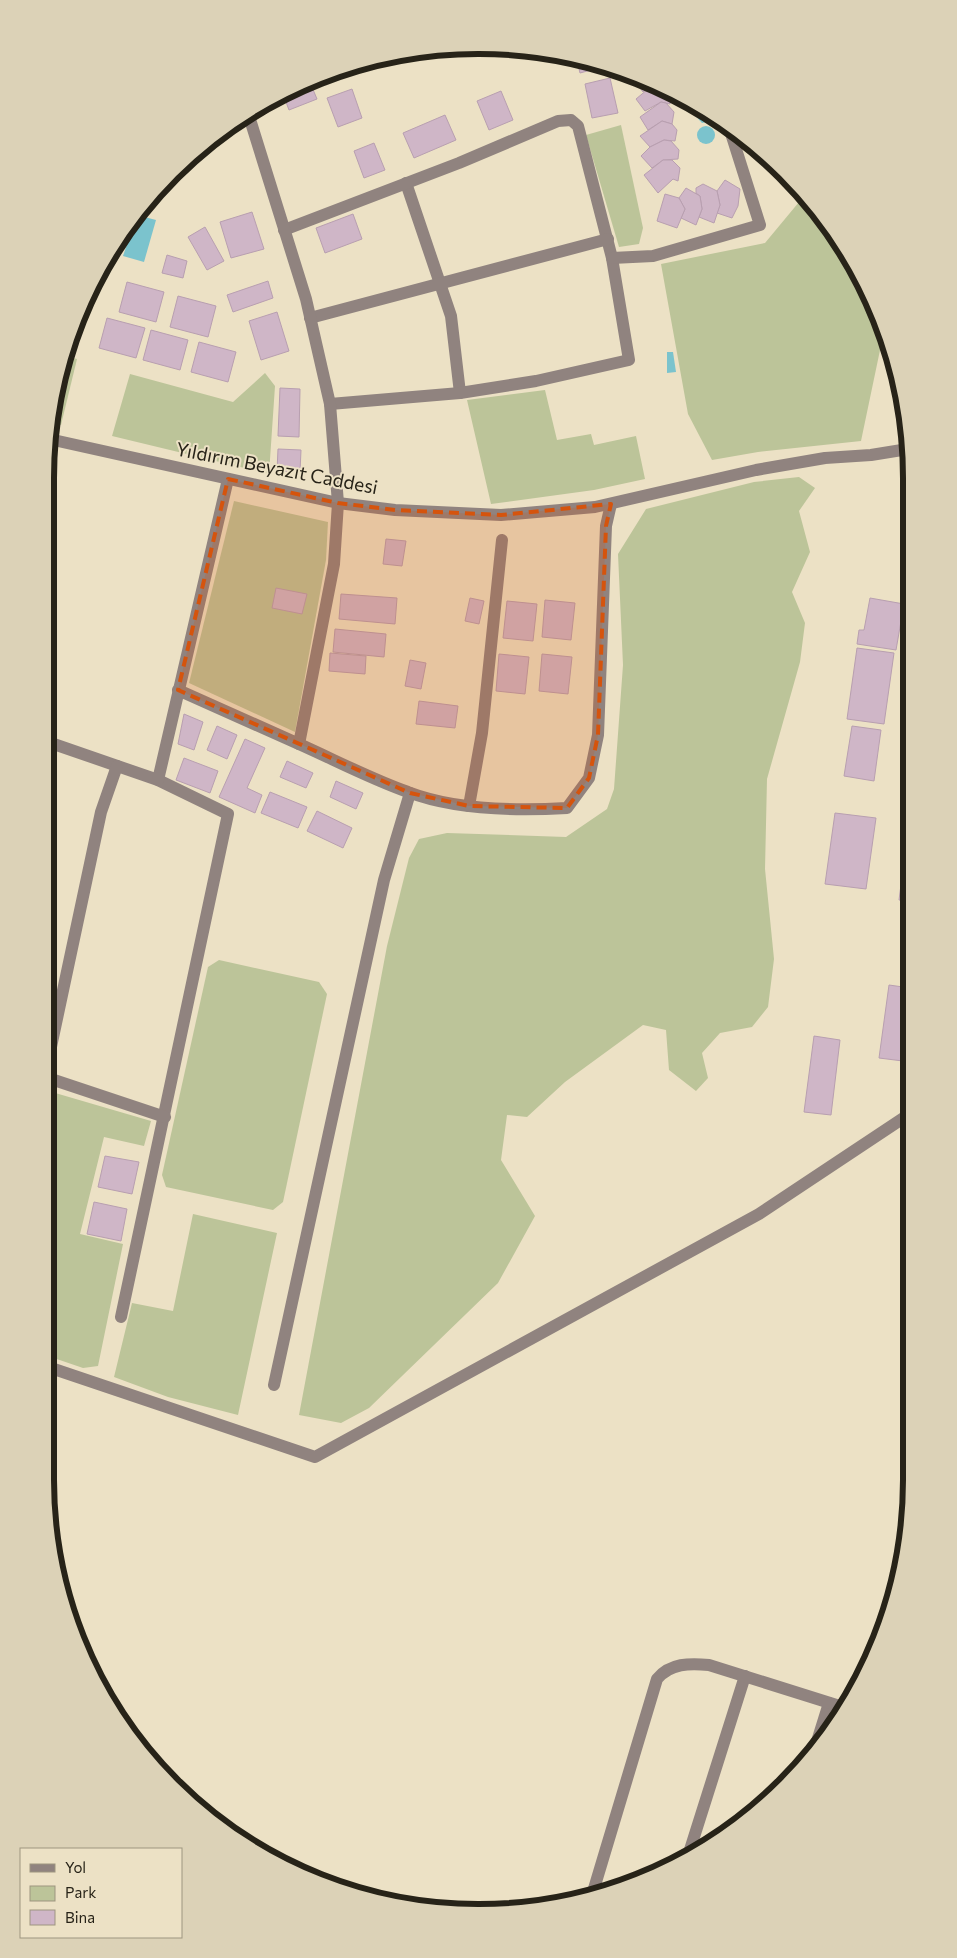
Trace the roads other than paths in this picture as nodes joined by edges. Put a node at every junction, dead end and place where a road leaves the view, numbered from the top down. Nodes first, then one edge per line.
1 (250, 121) edge
2 (733, 139) edge
3 (406, 184) junction
4 (284, 230) junction
5 (608, 239) junction
6 (612, 258) junction
7 (442, 283) junction
8 (310, 318) junction
9 (460, 393) junction
10 (330, 404) junction
11 (56, 440) edge
12 (902, 449) edge
13 (228, 479) junction
14 (338, 503) junction
15 (611, 504) junction
16 (502, 540) dead end
17 (178, 690) junction
18 (54, 744) edge
19 (299, 744) junction
20 (117, 766) junction
21 (158, 780) junction
22 (410, 793) junction
23 (469, 806) junction
24 (54, 1034) edge
25 (54, 1079) edge
26 (164, 1117) junction
27 (903, 1117) edge
28 (121, 1317) dead end
29 (54, 1369) edge
30 (274, 1385) dead end
31 (745, 1676) junction
32 (829, 1703) junction
33 (838, 1706) edge
34 (820, 1731) edge
35 (691, 1847) edge
36 (594, 1888) edge

1 - 4 street
2 - 6 street
3 - 4 street
3 - 5 street
3 - 7 street
4 - 8 street
5 - 6 street
5 - 7 street
6 - 9 street
7 - 8 street
7 - 9 street
8 - 10 street
9 - 10 street
10 - 14 street
11 - 13 street, Yıldırım Beyazıt Caddesi
12 - 15 street, Yıldırım Beyazıt Caddesi
13 - 14 street, Yıldırım Beyazıt Caddesi
13 - 17 street
14 - 15 street, Yıldırım Beyazıt Caddesi
14 - 19 street
15 - 23 street
16 - 23 street
17 - 19 street
17 - 21 street
18 - 20 street
19 - 22 street
20 - 21 street
20 - 24 street
21 - 26 street
22 - 23 street
22 - 30 street
25 - 26 street
26 - 28 street
27 - 29 street
31 - 32 street
31 - 35 street
31 - 36 street
32 - 33 street
32 - 34 street

